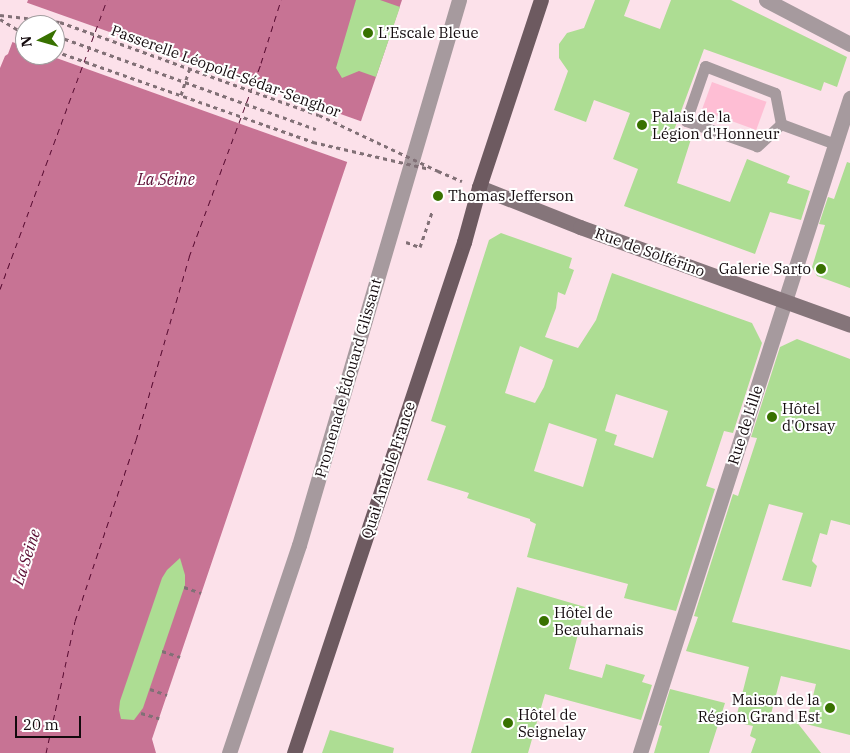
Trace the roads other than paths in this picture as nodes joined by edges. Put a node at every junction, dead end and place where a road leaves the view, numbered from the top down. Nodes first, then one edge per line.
1 (459, 0) edge
2 (541, 0) edge
3 (766, 0) edge
4 (850, 44) edge
5 (850, 98) edge
6 (781, 124) junction
7 (835, 144) junction
8 (479, 187) junction
9 (783, 301) junction
10 (850, 325) edge
11 (229, 753) edge
12 (294, 753) edge
13 (640, 753) edge

1 - 11 street, Promenade Édouard Glissant
2 - 8 main road, Quai Anatole France
3 - 4 street
5 - 7 street, Rue de Lille
6 - 6 lane
6 - 7 lane
7 - 9 street, Rue de Lille
8 - 9 street, Rue de Solférino
8 - 12 main road, Quai Anatole France
9 - 10 street, Rue de Solférino
9 - 13 street, Rue de Lille

